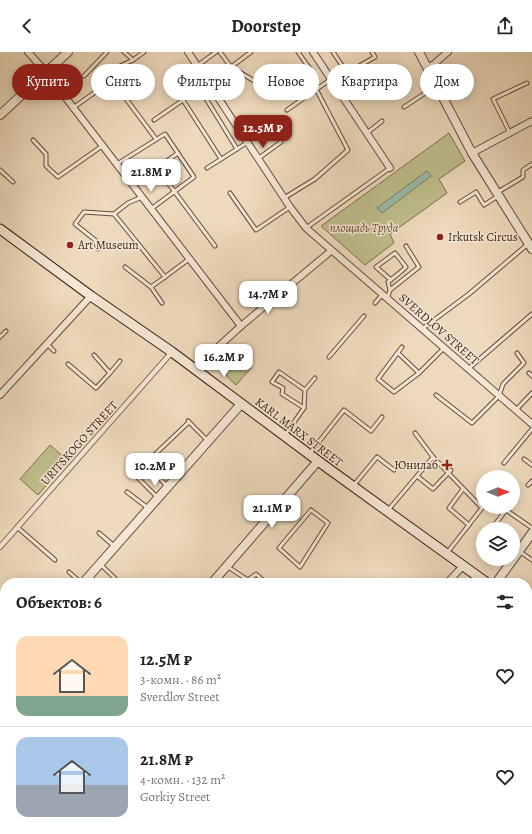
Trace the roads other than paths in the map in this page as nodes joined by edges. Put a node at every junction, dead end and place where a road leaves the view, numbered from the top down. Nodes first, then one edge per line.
1 (28, 52) edge
2 (68, 52) edge
3 (107, 52) edge
4 (124, 52) edge
5 (144, 52) edge
6 (188, 52) edge
7 (216, 52) edge
8 (220, 52) edge
9 (251, 52) edge
10 (298, 52) edge
11 (313, 52) edge
12 (333, 52) edge
13 (372, 52) edge
14 (419, 52) edge
15 (448, 52) edge
16 (133, 60) junction
17 (39, 64) edge
18 (55, 64) edge
19 (124, 64) edge
20 (197, 64) edge
21 (201, 64) edge
22 (229, 64) edge
23 (235, 64) edge
24 (341, 64) edge
25 (363, 64) edge
26 (426, 64) edge
27 (434, 64) edge
28 (327, 73) edge
29 (245, 75) edge
30 (84, 76) dead end
31 (527, 83) dead end
32 (319, 95) edge
33 (420, 97) edge
34 (16, 100) edge
35 (67, 100) edge
36 (182, 100) joint
37 (207, 100) edge
38 (220, 100) edge
39 (301, 100) edge
40 (345, 100) edge
41 (444, 100) edge
42 (404, 107) dead end
43 (73, 108) junction
44 (287, 110) dead end
45 (0, 115) edge
46 (154, 120) dead end
47 (382, 121) dead end
48 (531, 123) edge
49 (274, 129) dead end
50 (510, 132) junction
51 (367, 133) junction
52 (33, 140) dead end
53 (156, 140) junction
54 (248, 142) junction
55 (102, 146) junction
56 (237, 149) junction
57 (178, 153) junction
58 (472, 153) junction
59 (259, 158) junction
60 (221, 159) junction
61 (117, 164) junction
62 (532, 164) edge
63 (207, 168) dead end
64 (390, 168) joint
65 (0, 170) edge
66 (13, 182) dead end
67 (175, 192) junction
68 (230, 193) dead end
69 (497, 194) junction
70 (142, 197) junction
71 (284, 198) junction
72 (460, 202) dead end
73 (290, 206) junction
74 (151, 209) junction
75 (114, 214) junction
76 (306, 228) junction
77 (0, 229) edge
78 (529, 242) edge
79 (215, 246) dead end
80 (406, 246) dead end
81 (98, 249) dead end
82 (331, 251) junction
83 (189, 259) junction
84 (125, 267) dead end
85 (165, 277) junction
86 (391, 280) junction
87 (151, 287) junction
88 (390, 290) junction
89 (91, 296) junction
90 (384, 297) junction
91 (162, 303) dead end
92 (375, 303) dead end
93 (532, 314) edge
94 (364, 316) dead end
95 (241, 326) junction
96 (422, 329) junction
97 (6, 331) dead end
98 (0, 337) edge
99 (47, 344) junction
100 (402, 347) dead end
101 (444, 348) junction
102 (54, 350) dead end
103 (172, 352) junction
104 (398, 353) junction
105 (517, 354) dead end
106 (94, 355) dead end
107 (329, 357) dead end
108 (120, 360) dead end
109 (68, 364) dead end
110 (194, 369) junction
111 (468, 369) junction
112 (110, 373) junction
113 (419, 373) junction
114 (529, 373) dead end
115 (532, 376) edge
116 (315, 378) dead end
117 (304, 390) junction
118 (532, 393) edge
119 (0, 395) edge
120 (436, 395) dead end
121 (499, 396) junction
122 (241, 404) junction
123 (304, 408) junction
124 (516, 410) junction
125 (382, 417) dead end
126 (532, 424) edge
127 (532, 429) edge
128 (415, 433) dead end
129 (284, 436) junction
130 (208, 441) junction
131 (309, 454) junction
132 (433, 457) junction
133 (524, 459) dead end
134 (318, 461) junction
135 (504, 463) dead end
136 (532, 465) edge
137 (394, 470) dead end
138 (451, 470) dead end
139 (448, 474) junction
140 (417, 476) junction
141 (138, 478) dead end
142 (532, 481) edge
143 (528, 485) dead end
144 (353, 486) junction
145 (168, 487) junction
146 (463, 489) junction
147 (127, 492) dead end
148 (158, 499) junction
149 (149, 509) junction
150 (387, 511) junction
151 (497, 522) edge
152 (468, 525) junction
153 (17, 527) junction
154 (532, 528) edge
155 (99, 533) dead end
156 (532, 533) edge
157 (0, 547) edge
158 (115, 547) junction
159 (521, 549) junction
160 (446, 554) junction
161 (55, 560) dead end
162 (532, 560) edge
163 (100, 564) junction
164 (227, 566) junction
165 (463, 566) junction
166 (300, 567) joint
167 (69, 572) dead end
168 (77, 578) edge
169 (84, 578) edge
170 (115, 578) edge
171 (216, 578) edge
172 (245, 578) edge
173 (251, 578) edge
174 (260, 578) edge
175 (452, 578) edge
176 (480, 578) edge
177 (500, 578) edge

1 - 17 street
2 - 18 street
3 - 30 lane
4 - 16 lane
5 - 16 lane
6 - 20 street
7 - 21 lane
8 - 22 lane
9 - 23 lane
10 - 29 lane
11 - 28 street
12 - 24 lane
13 - 25 lane
14 - 26 street
15 - 27 street
16 - 19 lane
31 - 50 lane
32 - 71 lane
33 - 42 lane
34 - 45 street
35 - 43 street
36 - 46 lane
36 - 60 lane
37 - 56 lane
38 - 54 street
39 - 44 lane
40 - 51 street
41 - 58 street
43 - 53 lane
43 - 55 street
47 - 51 lane
48 - 50 street
49 - 59 lane
50 - 58 street
51 - 64 street
52 - 55 lane
53 - 57 lane
53 - 61 lane
54 - 56 lane
54 - 59 street
55 - 61 street
56 - 60 lane
57 - 67 lane
57 - 67 lane
58 - 69 street
59 - 71 street
60 - 63 lane
61 - 70 street
62 - 69 lane
64 - 76 lane
65 - 66 lane
67 - 74 lane
67 - 79 lane
68 - 73 lane
69 - 72 lane
69 - 78 street
70 - 74 street
70 - 75 lane
71 - 73 street
73 - 76 street
74 - 83 street
75 - 81 lane
75 - 85 lane
76 - 82 street
77 - 89 main road, KARL MARX STREET
78 - 96 lane
80 - 88 lane
82 - 90 street, SVERDLOV STREET
82 - 95 street
83 - 85 lane
83 - 95 street
84 - 87 lane
85 - 87 lane
86 - 86 lane
86 - 88 lane
87 - 91 lane
88 - 90 lane
89 - 99 street
89 - 103 main road, KARL MARX STREET
90 - 92 lane
90 - 96 street, SVERDLOV STREET
93 - 111 lane
94 - 107 lane
95 - 110 street
96 - 101 street, SVERDLOV STREET
97 - 98 lane
99 - 102 lane
99 - 119 street
100 - 104 lane
101 - 111 street, SVERDLOV STREET
101 - 113 lane
103 - 110 main road, KARL MARX STREET
103 - 153 street, URITSKOGO STREET
104 - 113 lane
104 - 113 lane
105 - 121 lane
106 - 112 lane
108 - 112 lane
109 - 112 lane
110 - 122 main road, KARL MARX STREET
111 - 121 street, SVERDLOV STREET
114 - 115 lane
116 - 117 lane
117 - 123 lane
117 - 123 lane
118 - 124 lane
120 - 121 lane
121 - 124 street, SVERDLOV STREET
122 - 129 main road, KARL MARX STREET
122 - 130 street
123 - 129 lane
124 - 126 street, SVERDLOV STREET
125 - 131 lane
127 - 135 lane
128 - 132 lane
129 - 131 main road, KARL MARX STREET
130 - 145 street
130 - 145 lane
131 - 134 main road, KARL MARX STREET
132 - 139 lane
132 - 140 lane
133 - 136 lane
134 - 144 main road, KARL MARX STREET
134 - 164 street
137 - 144 lane
138 - 139 lane
139 - 140 lane
139 - 146 lane
140 - 150 lane
141 - 148 lane
142 - 143 lane
144 - 150 main road, KARL MARX STREET
145 - 148 street
146 - 152 lane
146 - 152 lane
147 - 149 lane
148 - 149 street
149 - 158 street
150 - 160 main road, KARL MARX STREET
151 - 154 lane
152 - 160 lane
153 - 157 street, URITSKOGO STREET
153 - 161 lane
155 - 158 lane
156 - 159 street
158 - 163 street
159 - 162 lane
159 - 177 street
160 - 165 main road, KARL MARX STREET
163 - 169 street
163 - 170 lane
164 - 171 street
164 - 172 lane
165 - 175 street
165 - 176 main road, KARL MARX STREET
166 - 166 lane
167 - 168 lane
173 - 174 lane

